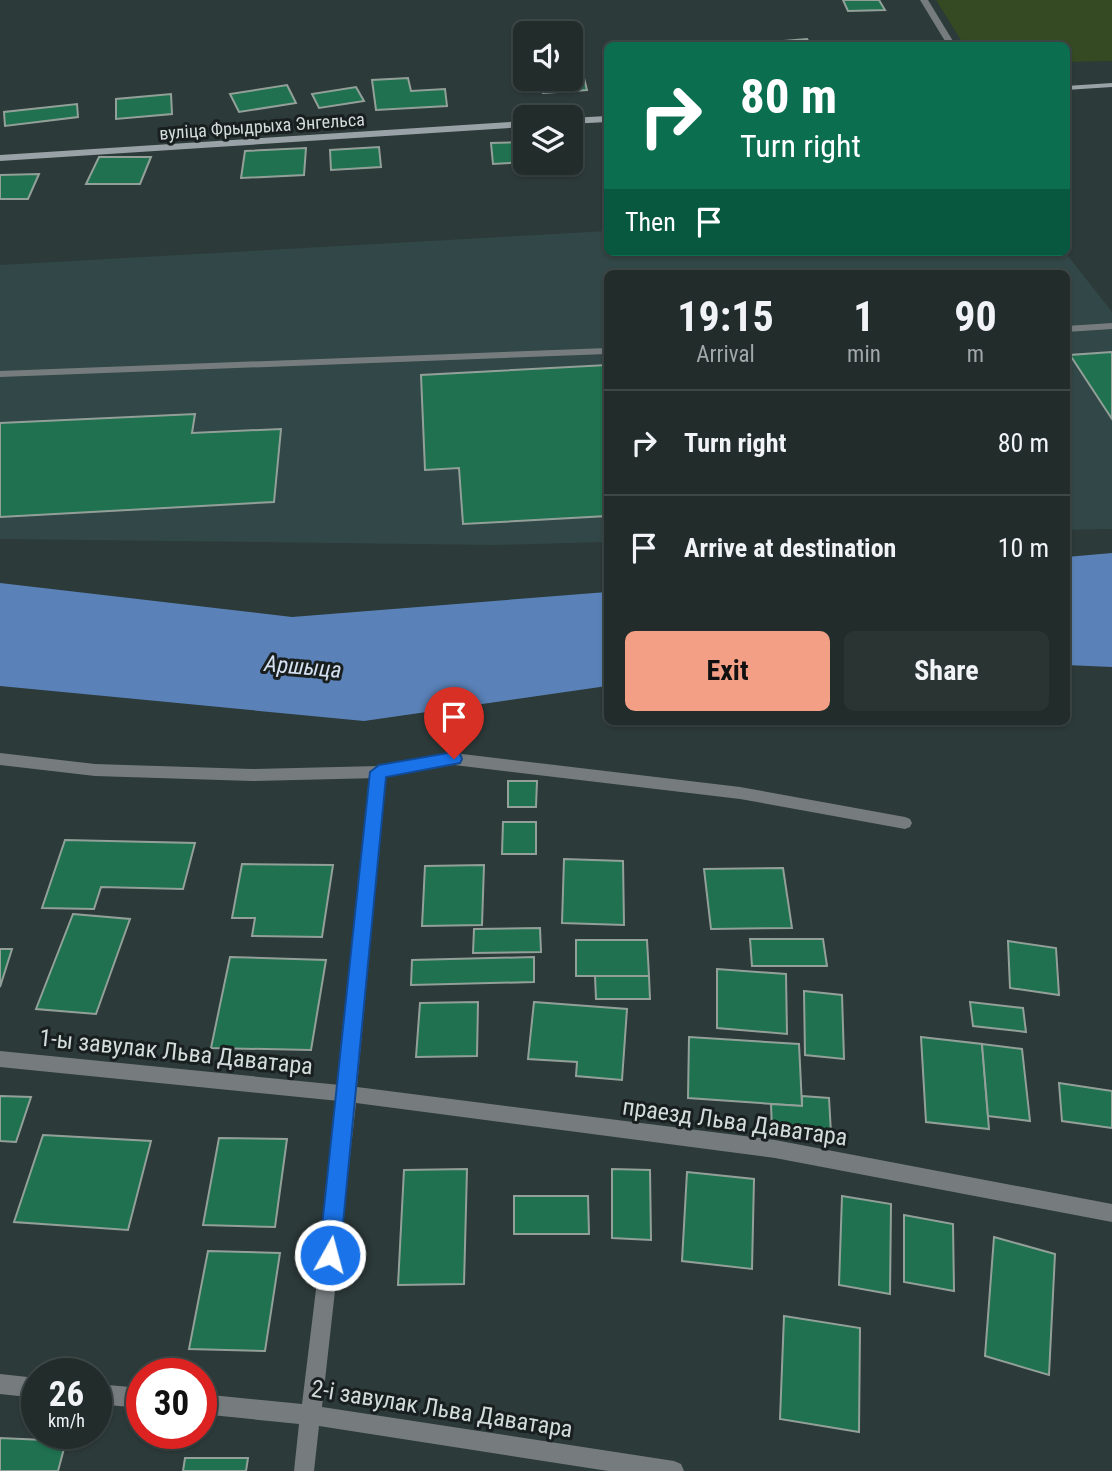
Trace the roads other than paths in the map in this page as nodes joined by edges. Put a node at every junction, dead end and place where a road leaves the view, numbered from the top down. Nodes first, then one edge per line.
1 (925, 0) edge
2 (949, 42) edge
3 (1112, 85) edge
4 (1070, 88) edge
5 (604, 119) edge
6 (583, 120) edge
7 (513, 125) edge
8 (0, 158) edge
9 (1112, 326) edge
10 (1070, 329) edge
11 (604, 351) edge
12 (0, 374) edge
13 (0, 759) edge
14 (379, 772) junction
15 (905, 823) dead end
16 (0, 1059) edge
17 (348, 1094) junction
18 (1112, 1213) edge
19 (0, 1384) edge
20 (21, 1386) edge
21 (217, 1406) edge
22 (311, 1415) junction
23 (304, 1471) edge
24 (674, 1471) edge

1 - 2 street
3 - 4 street
5 - 6 street
7 - 8 street, вуліца Фрыдрыха Энгельса
9 - 10 street
11 - 12 street
13 - 14 street
14 - 15 street
14 - 17 street
16 - 17 street, 1-ы завулак Льва Даватара
17 - 18 street, праезд Льва Даватара
17 - 22 street
19 - 20 street
21 - 22 street, 2-і завулак Льва Даватара
22 - 23 street
22 - 24 street, 2-і завулак Льва Даватара

